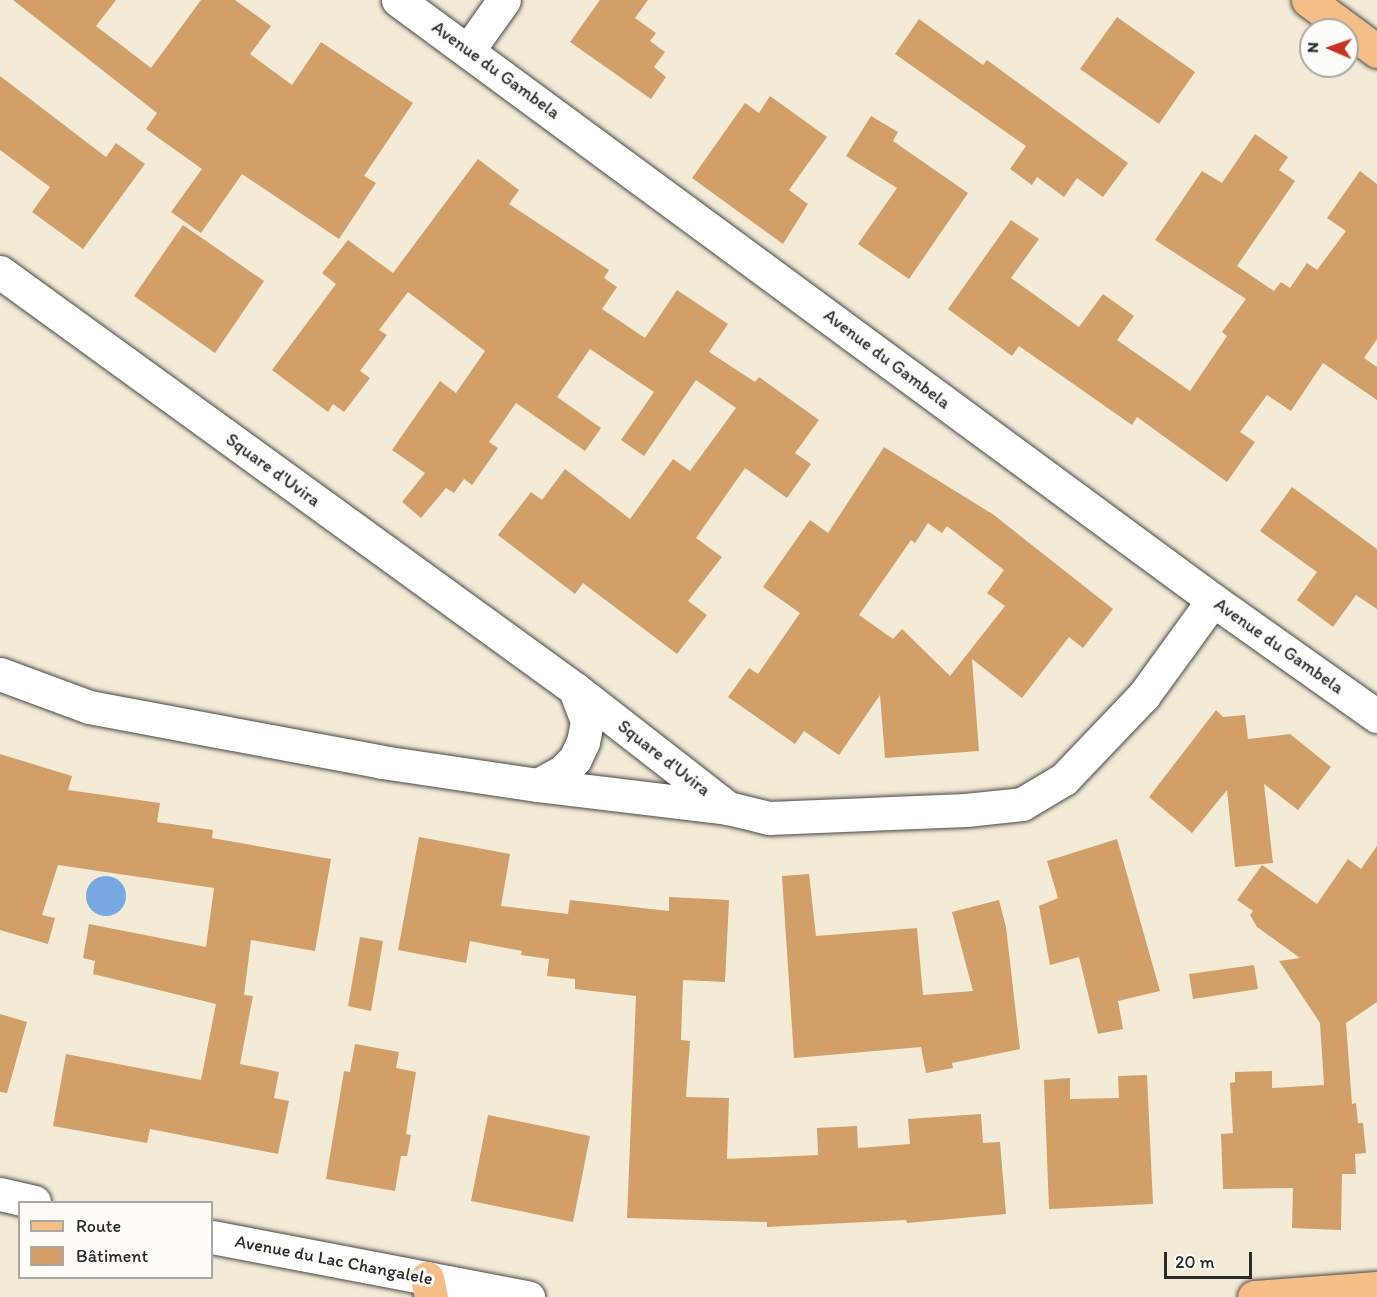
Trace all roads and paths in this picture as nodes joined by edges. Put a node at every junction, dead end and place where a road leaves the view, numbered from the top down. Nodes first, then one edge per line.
1 (398, 0) edge
2 (504, 0) edge
3 (1308, 0) edge
4 (469, 49) junction
5 (1377, 51) edge
6 (0, 272) edge
7 (1214, 600) junction
8 (0, 674) edge
9 (575, 689) junction
10 (1377, 716) edge
11 (538, 785) junction
12 (728, 808) junction
13 (0, 1194) edge
14 (26, 1201) edge
15 (213, 1237) edge
16 (429, 1288) edge
17 (1377, 1288) edge
18 (528, 1297) edge
19 (1254, 1297) edge

1 - 4 street, Avenue du Gambela
2 - 4 street
3 - 5 main road
4 - 7 street, Avenue du Gambela
6 - 9 street, Square d'Uvira
7 - 10 street, Avenue du Gambela
7 - 12 street
8 - 11 street, Square d'Uvira
9 - 11 street
9 - 12 street, Square d'Uvira
11 - 12 street, Square d'Uvira
13 - 14 street
15 - 16 street, Avenue du Lac Changalele
16 - 18 street, Avenue du Lac Changalele
17 - 19 main road

